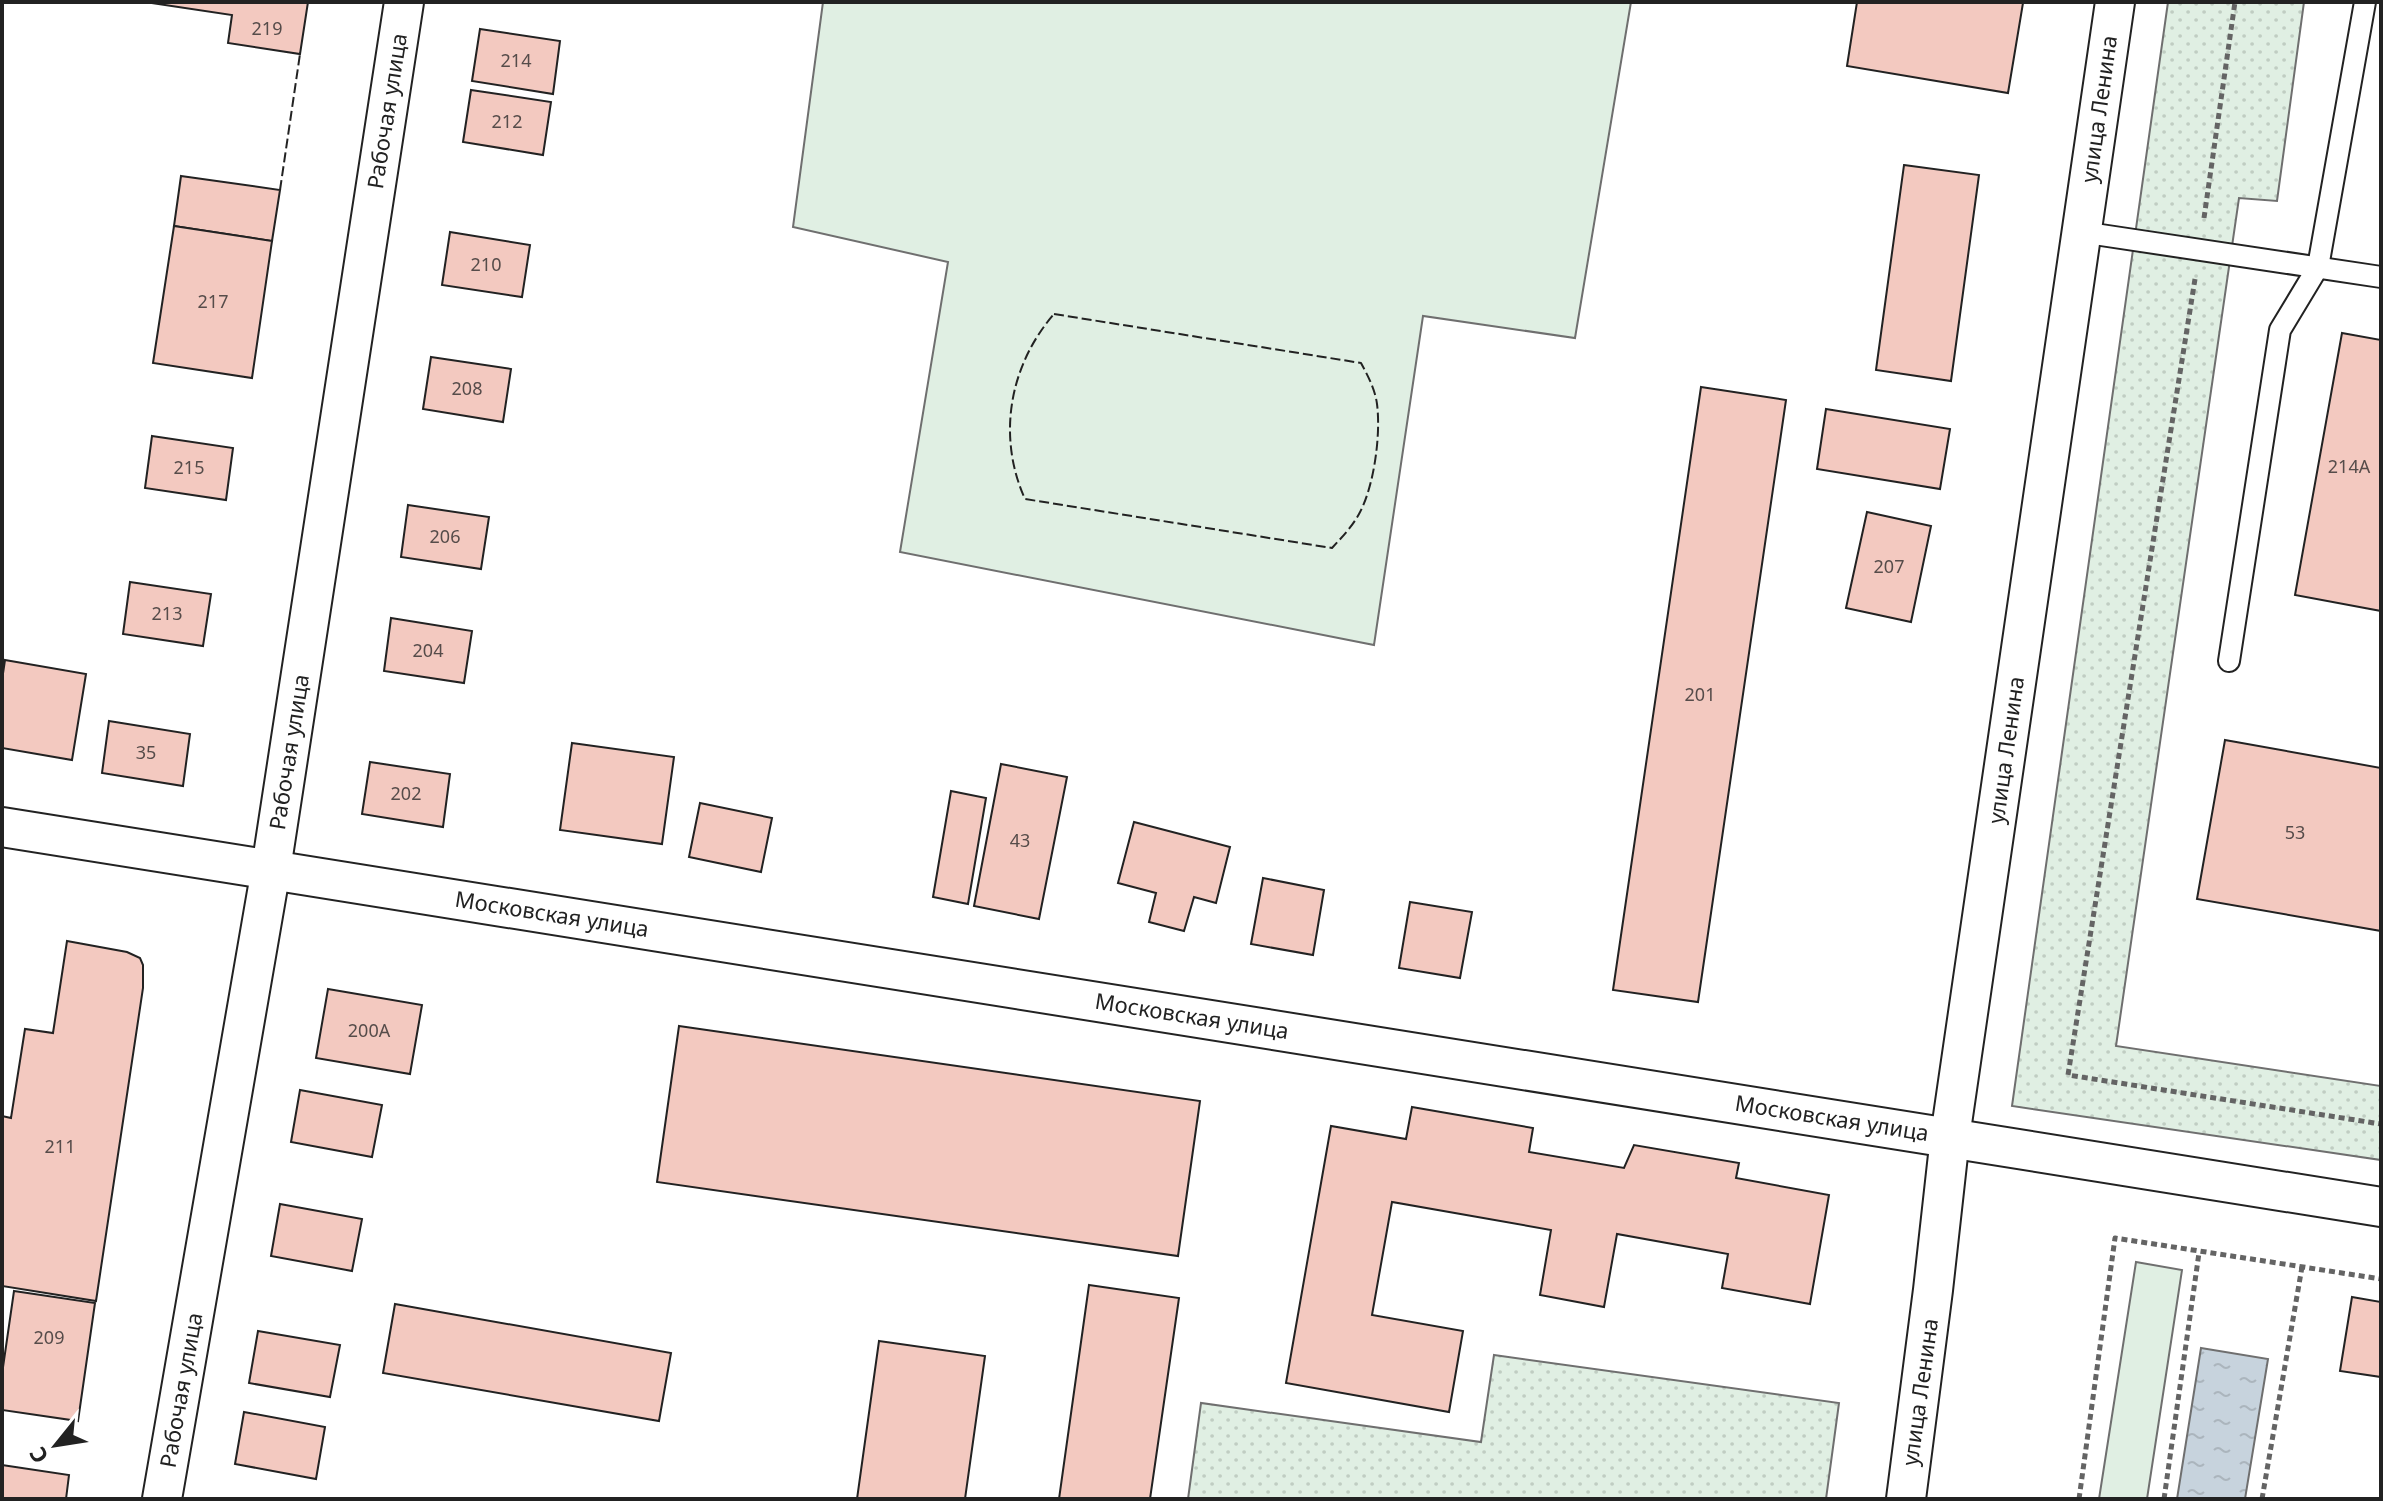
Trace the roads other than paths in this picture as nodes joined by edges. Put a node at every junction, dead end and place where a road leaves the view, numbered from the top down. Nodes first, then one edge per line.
1 (404, 2) edge
2 (2115, 2) edge
3 (2365, 2) edge
4 (2081, 232) junction
5 (2318, 267) junction
6 (2381, 277) edge
7 (2229, 661) dead end
8 (2, 827) edge
9 (271, 869) junction
10 (1950, 1137) junction
11 (2381, 1207) edge
12 (162, 1499) edge
13 (1906, 1499) edge

1 - 9 street, Рабочая улица
2 - 4 street, улица Ленина
3 - 5 lane
4 - 5 lane
4 - 10 street, улица Ленина
5 - 6 lane
5 - 7 lane
8 - 9 street, Московская улица
9 - 10 street, Московская улица
9 - 12 street, Рабочая улица
10 - 11 street, Московская улица
10 - 13 street, улица Ленина

